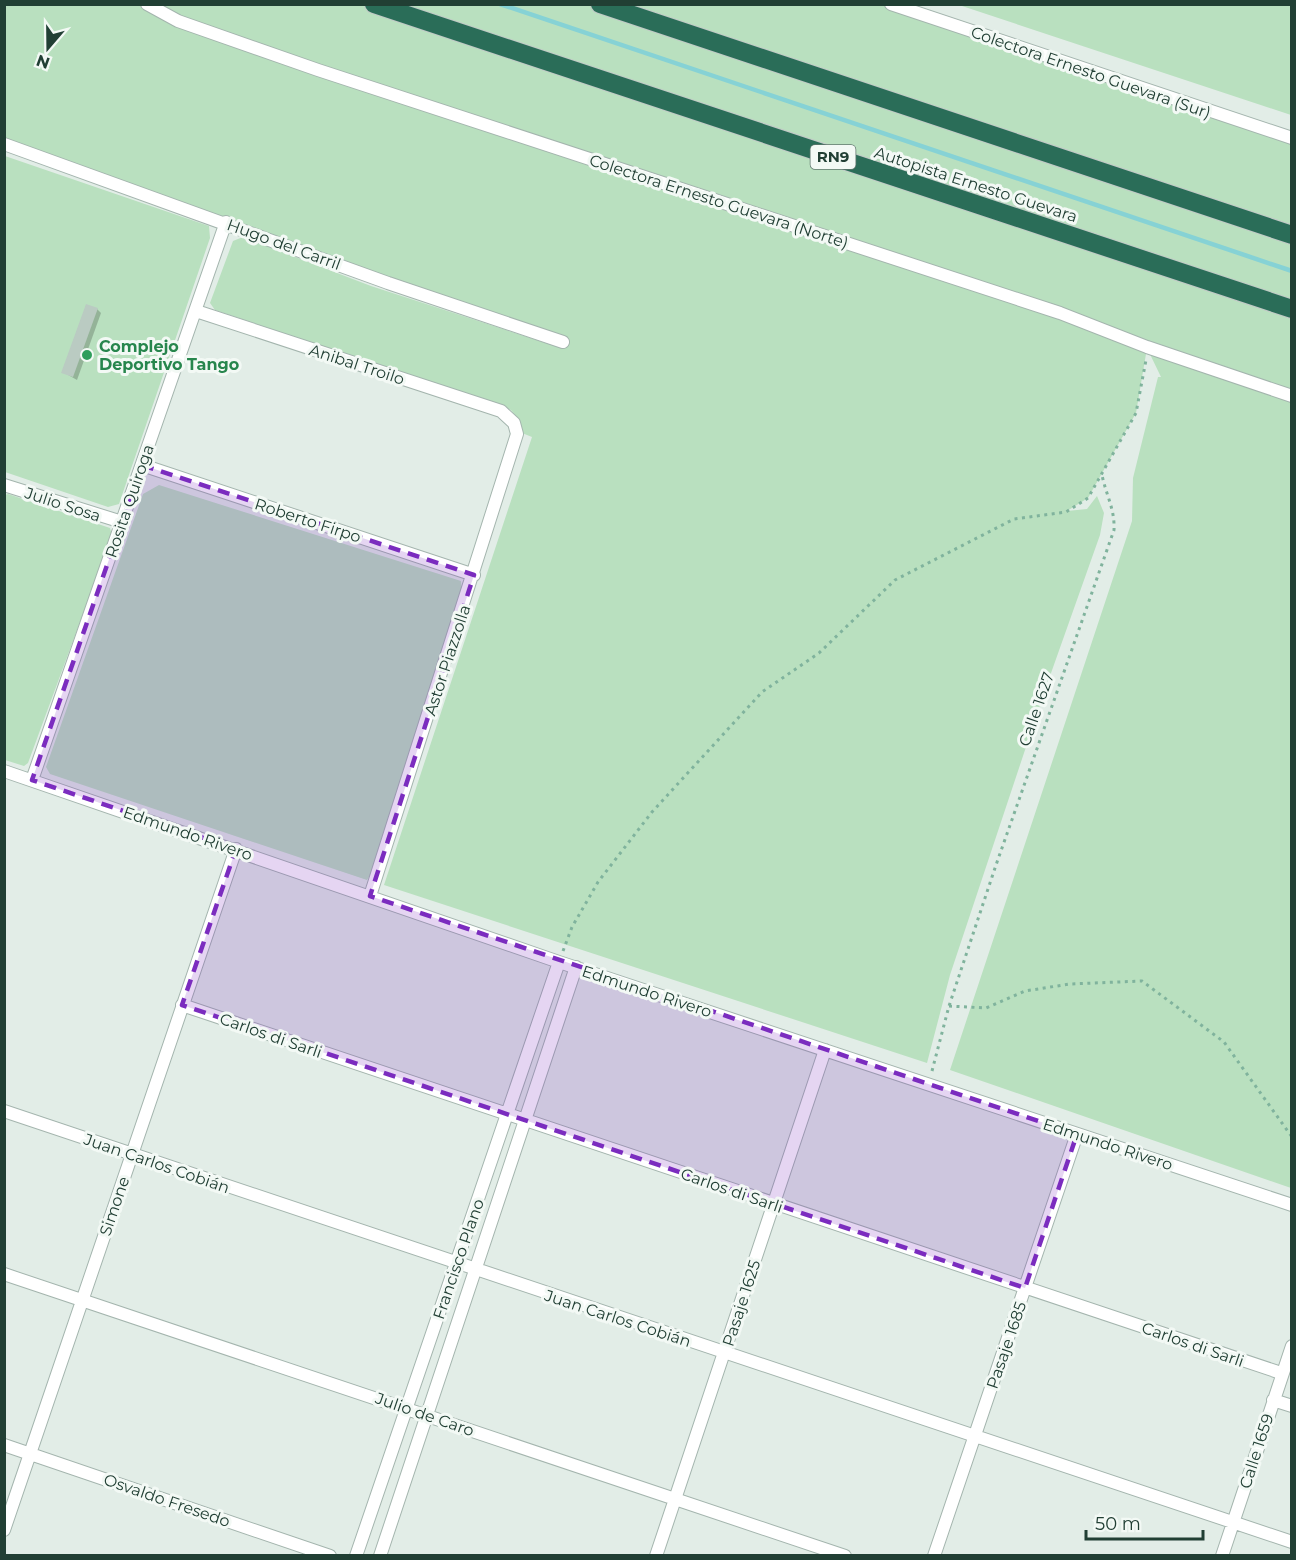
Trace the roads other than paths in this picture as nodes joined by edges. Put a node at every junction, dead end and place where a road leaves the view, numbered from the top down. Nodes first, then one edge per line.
1 (147, 4) edge
2 (374, 4) edge
3 (600, 4) edge
4 (891, 4) edge
5 (1292, 138) edge
6 (4, 144) edge
7 (226, 222) junction
8 (1292, 235) edge
9 (1292, 309) edge
10 (196, 311) junction
11 (563, 342) dead end
12 (1292, 396) edge
13 (514, 423) joint
14 (142, 465) junction
15 (4, 485) edge
16 (122, 522) junction
17 (474, 575) junction
18 (4, 771) edge
19 (32, 780) junction
20 (236, 849) junction
21 (370, 896) junction
22 (559, 962) junction
23 (576, 967) junction
24 (183, 1005) junction
25 (825, 1050) junction
26 (4, 1111) edge
27 (507, 1114) junction
28 (525, 1120) junction
29 (1077, 1134) junction
30 (132, 1155) junction
31 (773, 1203) junction
32 (1292, 1205) edge
33 (456, 1264) junction
34 (475, 1270) junction
35 (4, 1274) edge
36 (1025, 1288) junction
37 (82, 1300) junction
38 (1292, 1346) edge
39 (724, 1353) junction
40 (1281, 1373) junction
41 (1273, 1400) junction
42 (1292, 1406) edge
43 (407, 1408) junction
44 (427, 1415) junction
45 (975, 1436) junction
46 (4, 1445) edge
47 (30, 1454) junction
48 (675, 1498) junction
49 (1233, 1521) junction
50 (4, 1530) edge
51 (1292, 1542) edge
52 (330, 1556) edge
53 (356, 1556) edge
54 (380, 1556) edge
55 (656, 1556) edge
56 (845, 1556) edge
57 (934, 1556) edge
58 (1222, 1556) edge

1 - 12 street, Colectora Ernesto Guevara (Norte)
2 - 9 highway, Autopista Ernesto Guevara / RN9
3 - 8 highway
4 - 5 street, Colectora Ernesto Guevara (Sur)
6 - 7 street, Hugo del Carril
7 - 10 street, Rosita Quiroga
7 - 11 street, Hugo del Carril
10 - 13 street, Anibal Troilo
10 - 14 street, Rosita Quiroga
13 - 17 street, Astor Piazzolla
14 - 16 street, Rosita Quiroga
14 - 17 street, Roberto Firpo
15 - 16 street, Julio Sosa
16 - 19 street, Rosita Quiroga
17 - 21 street, Astor Piazzolla
18 - 19 street, Edmundo Rivero
19 - 20 street, Edmundo Rivero
20 - 21 street, Edmundo Rivero
20 - 24 street, Simone
21 - 22 street, Edmundo Rivero
22 - 23 street, Edmundo Rivero
22 - 27 street, Francisco Plano
23 - 25 street, Edmundo Rivero
23 - 28 street, Francisco Plano
24 - 27 street, Carlos di Sarli
24 - 30 street, Simone
25 - 29 street, Edmundo Rivero
25 - 31 street, Pasaje 1625
26 - 30 street, Juan Carlos Cobián
27 - 28 street, Carlos di Sarli
27 - 33 street, Francisco Plano
28 - 31 street, Carlos di Sarli
28 - 34 street, Francisco Plano
29 - 32 street, Edmundo Rivero
29 - 36 street, Pasaje 1685
30 - 33 street, Juan Carlos Cobián
30 - 37 street, Simone
31 - 36 street, Carlos di Sarli
31 - 39 street, Pasaje 1625
33 - 34 street, Juan Carlos Cobián
33 - 43 street, Francisco Plano
34 - 39 street, Juan Carlos Cobián
34 - 44 street, Francisco Plano
35 - 37 street, Julio de Caro
36 - 40 street, Carlos di Sarli
36 - 45 street, Pasaje 1685
37 - 43 street, Julio de Caro
37 - 47 street, Simone
38 - 40 street, Calle 1659
39 - 45 street, Juan Carlos Cobián
39 - 48 street, Pasaje 1625
40 - 41 street, Calle 1659
41 - 42 street
41 - 49 street, Calle 1659
43 - 44 street, Julio de Caro
43 - 53 street, Francisco Plano
44 - 48 street, Julio de Caro
44 - 54 street, Francisco Plano
45 - 49 street, Juan Carlos Cobián
45 - 57 street, Pasaje 1685
46 - 47 street, Osvaldo Fresedo
47 - 50 street, Simone
47 - 52 street, Osvaldo Fresedo
48 - 55 street, Pasaje 1625
48 - 56 street, Julio de Caro
49 - 51 street, Juan Carlos Cobián
49 - 58 street, Calle 1659

